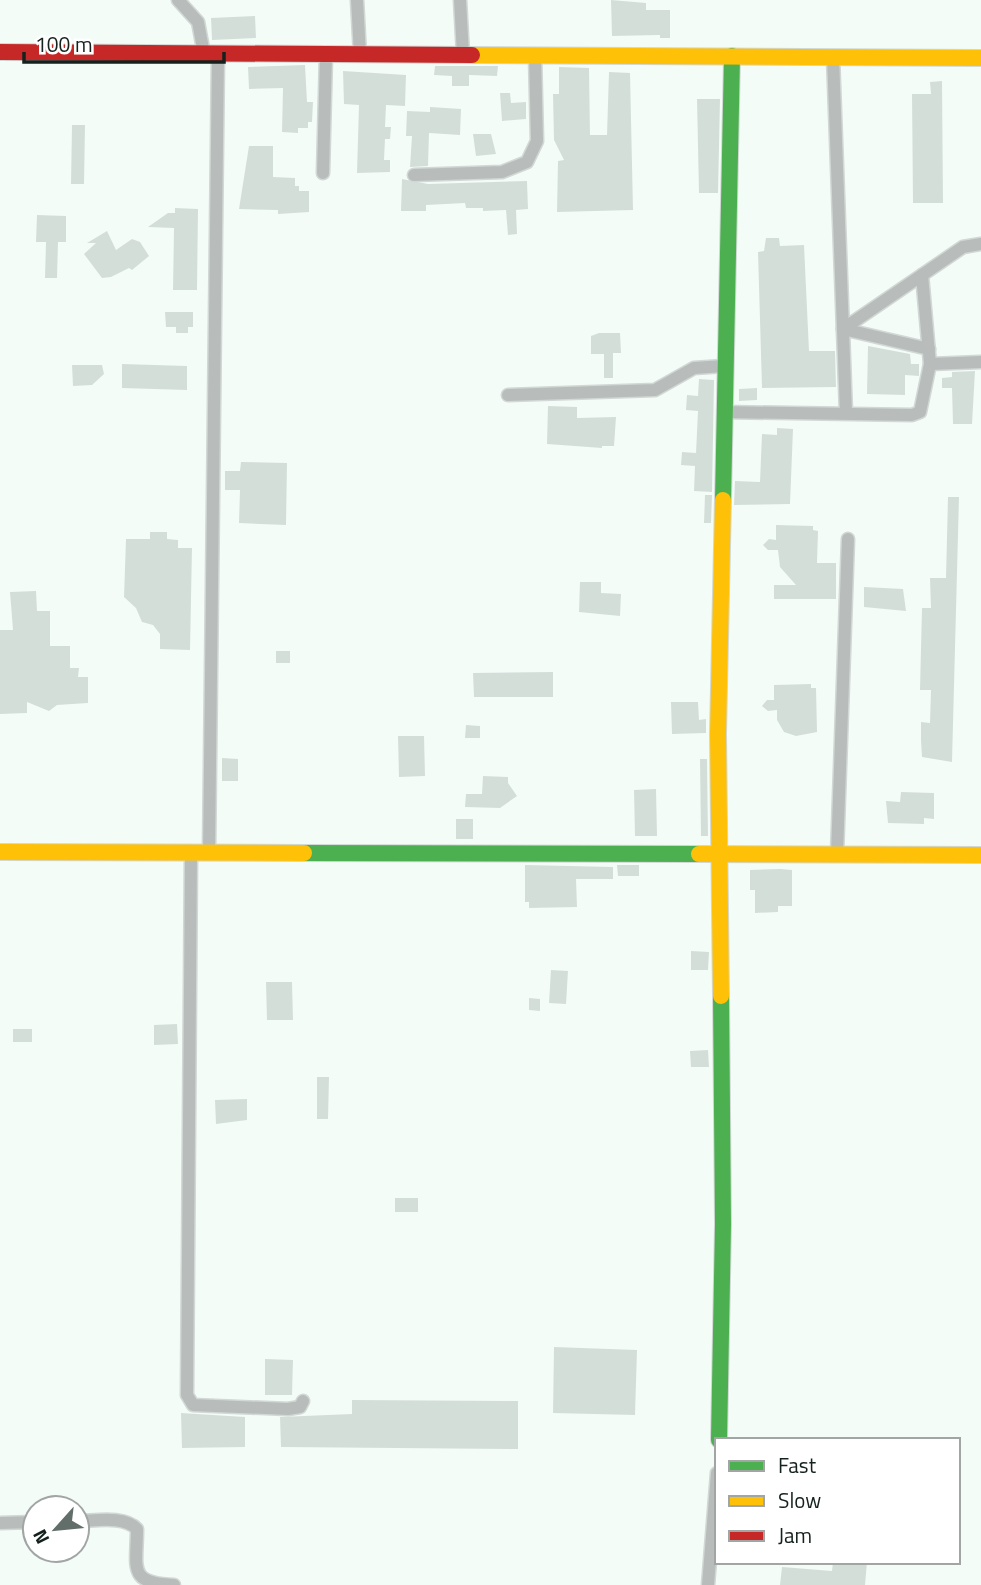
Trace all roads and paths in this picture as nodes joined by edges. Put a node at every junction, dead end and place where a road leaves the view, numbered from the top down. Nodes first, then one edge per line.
1 (178, 0) edge
2 (357, 0) edge
3 (460, 0) edge
4 (0, 52) edge
5 (211, 54) junction
6 (326, 54) junction
7 (360, 55) junction
8 (463, 55) junction
9 (535, 55) junction
10 (732, 56) junction
11 (833, 57) junction
12 (981, 58) edge
13 (323, 173) dead end
14 (414, 174) dead end
15 (981, 244) edge
16 (922, 275) junction
17 (843, 329) junction
18 (929, 349) junction
19 (981, 362) edge
20 (930, 364) junction
21 (724, 366) junction
22 (508, 395) dead end
23 (724, 412) junction
24 (846, 413) junction
25 (848, 539) dead end
26 (0, 852) edge
27 (191, 853) junction
28 (209, 853) junction
29 (720, 854) junction
30 (837, 854) junction
31 (981, 855) edge
32 (303, 1401) dead end
33 (719, 1438) edge
34 (715, 1498) edge
35 (91, 1521) edge
36 (0, 1522) edge
37 (21, 1522) edge
38 (174, 1585) edge
39 (708, 1585) edge

1 - 5 street
2 - 7 street
3 - 8 street
4 - 5 street
5 - 6 street
5 - 28 street
6 - 7 street
6 - 13 street
7 - 8 street
8 - 9 street
9 - 10 street
9 - 14 street
10 - 11 street
10 - 21 street
11 - 12 street
11 - 17 street
15 - 16 street
16 - 17 street
16 - 18 street
17 - 18 street
17 - 24 street
18 - 20 street
19 - 20 street
20 - 24 street
21 - 22 street
21 - 23 street
23 - 24 street
23 - 29 street
25 - 30 street
26 - 27 street
27 - 28 street
27 - 32 street
28 - 29 street
29 - 30 street
29 - 33 street
30 - 31 street
34 - 39 street
35 - 38 street
36 - 37 street

